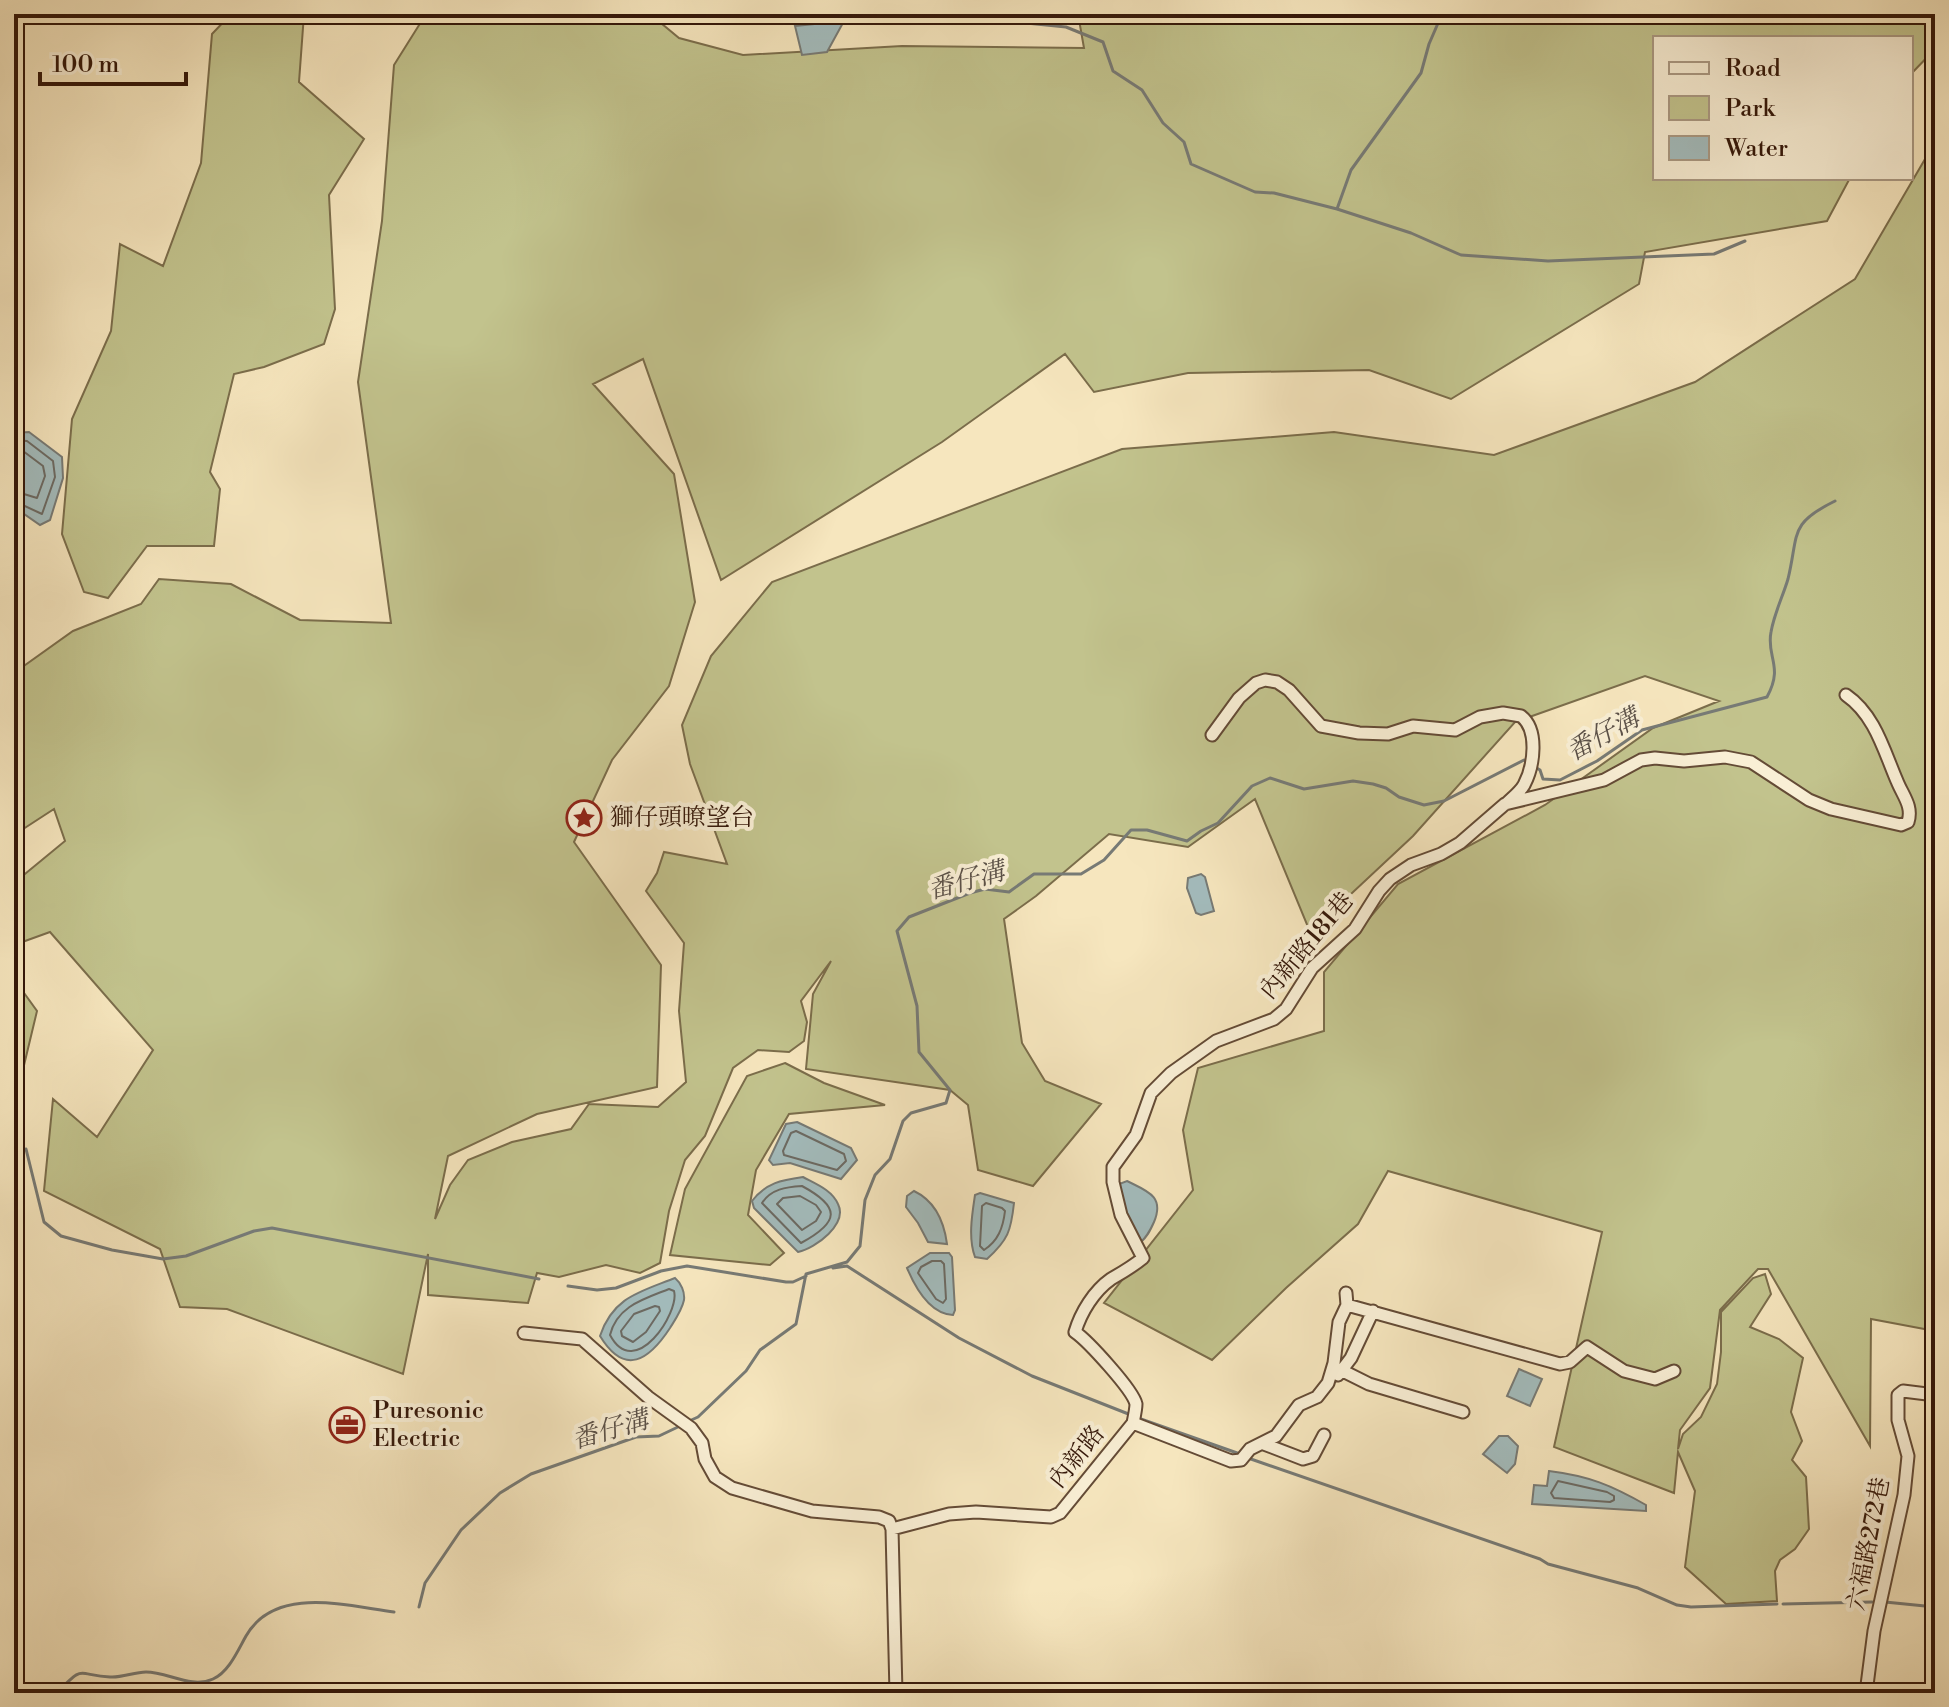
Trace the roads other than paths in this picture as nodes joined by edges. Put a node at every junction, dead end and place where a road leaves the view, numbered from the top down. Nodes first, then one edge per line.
1 (1846, 695) dead end
2 (1212, 735) dead end
3 (1505, 804) junction
4 (1373, 1311) junction
5 (524, 1333) dead end
6 (1343, 1371) junction
7 (1674, 1371) dead end
8 (1330, 1377) junction
9 (1935, 1395) edge
10 (1463, 1412) dead end
11 (1133, 1423) junction
12 (1324, 1435) dead end
13 (1264, 1444) junction
14 (892, 1529) junction
15 (896, 1693) edge
16 (1866, 1693) edge

1 - 3 street, 內新路181巷
2 - 3 street
3 - 11 street, 內新路181巷
4 - 6 street
4 - 7 street
4 - 8 street
5 - 14 street
6 - 8 street, 內新路
6 - 10 street
8 - 13 street, 內新路
9 - 16 street, 六福路272巷
11 - 13 street, 內新路
11 - 14 street, 內新路
12 - 13 street
14 - 15 street

